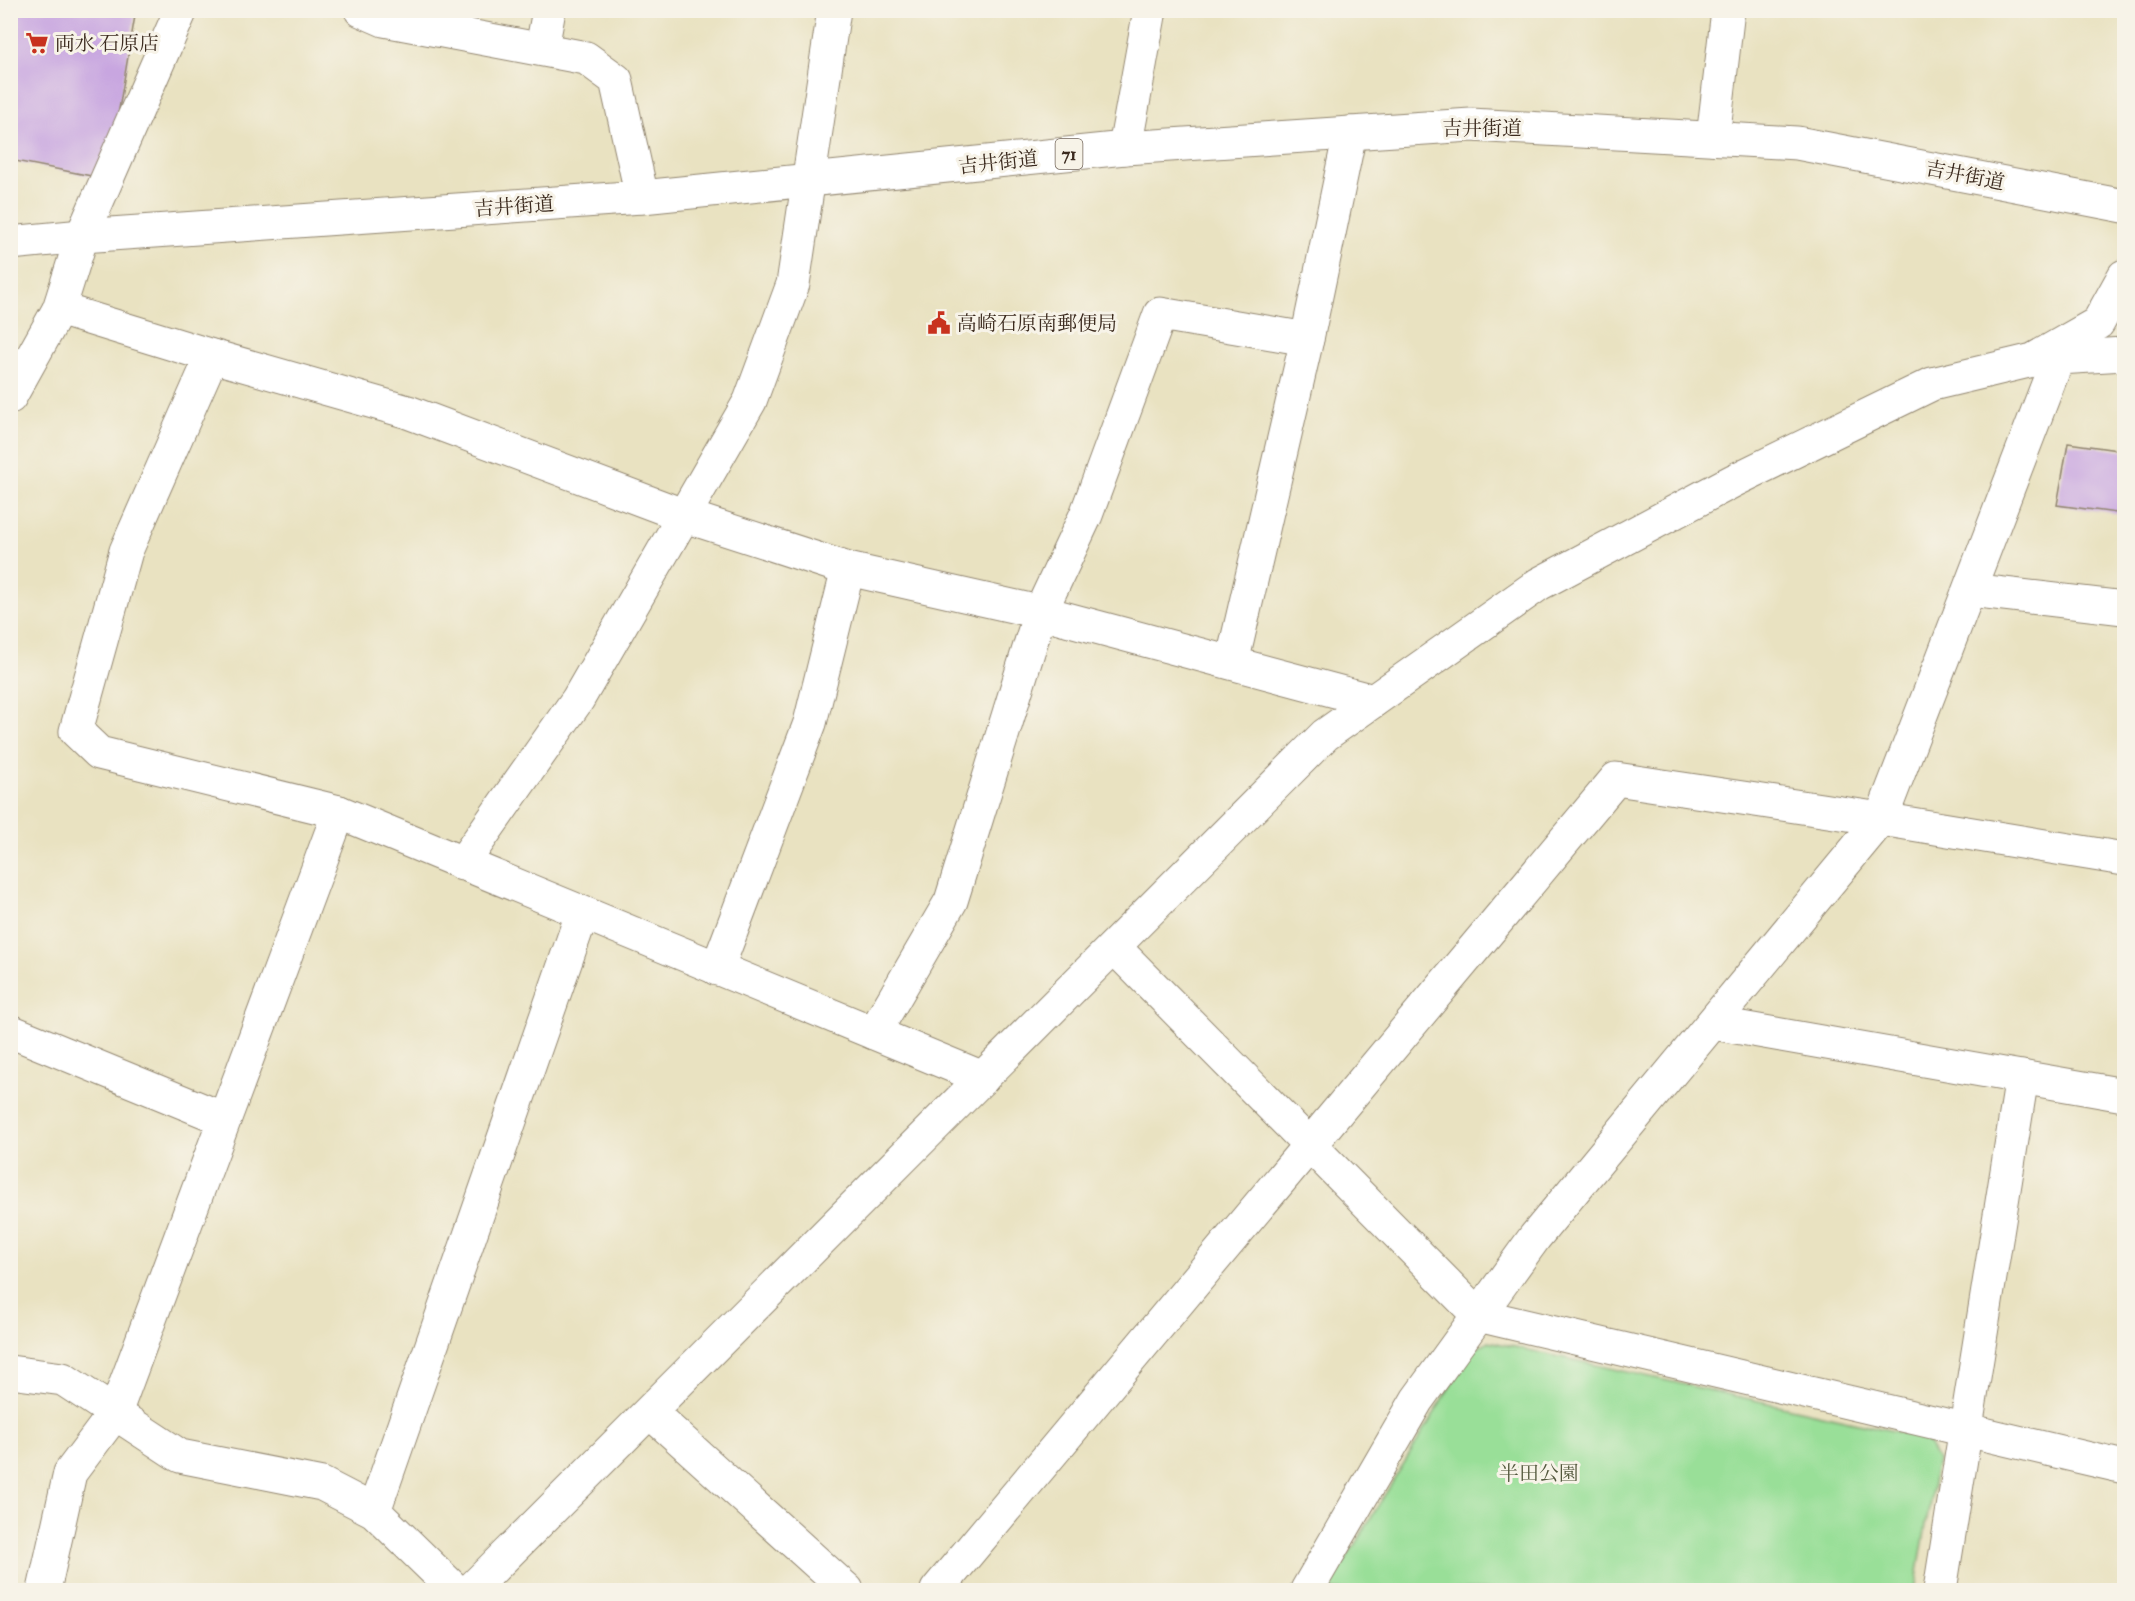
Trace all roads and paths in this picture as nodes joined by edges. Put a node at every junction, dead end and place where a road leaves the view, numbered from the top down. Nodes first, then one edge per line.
1 (181, 10) edge
2 (361, 10) edge
3 (549, 10) edge
4 (834, 10) edge
5 (1150, 10) edge
6 (1728, 10) edge
7 (542, 48) junction
8 (1350, 133) junction
9 (1713, 138) junction
10 (1125, 148) junction
11 (808, 181) junction
12 (642, 197) junction
13 (2124, 206) edge
14 (82, 236) junction
15 (10, 243) edge
16 (2124, 276) edge
17 (59, 309) junction
18 (1307, 339) junction
19 (2124, 354) edge
20 (212, 356) junction
21 (2046, 359) junction
22 (10, 397) edge
23 (685, 516) junction
24 (848, 569) junction
25 (1970, 590) junction
26 (2124, 608) edge
27 (1040, 613) junction
28 (1232, 663) junction
29 (1373, 701) junction
30 (339, 812) junction
31 (1881, 819) junction
32 (2124, 860) edge
33 (462, 864) junction
34 (582, 914) junction
35 (1114, 947) junction
36 (717, 969) junction
37 (1713, 1023) junction
38 (10, 1031) edge
39 (874, 1033) junction
40 (2022, 1077) junction
41 (983, 1078) junction
42 (2124, 1095) edge
43 (224, 1119) junction
44 (1310, 1145) junction
45 (1478, 1315) junction
46 (10, 1372) edge
47 (650, 1412) junction
48 (115, 1413) junction
49 (1966, 1430) junction
50 (2124, 1467) edge
51 (374, 1511) junction
52 (45, 1590) edge
53 (455, 1590) edge
54 (471, 1590) edge
55 (847, 1590) edge
56 (937, 1590) edge
57 (1306, 1590) edge
58 (1940, 1590) edge

1 - 14 street
2 - 7 street
3 - 7 street
4 - 11 street
5 - 10 street
6 - 9 street
7 - 12 street
8 - 9 street, 吉井街道 / 71
8 - 10 street, 吉井街道 / 71
8 - 18 street
9 - 13 street, 吉井街道 / 71
10 - 11 street, 吉井街道 / 71
11 - 12 street, 吉井街道 / 71
11 - 23 street
12 - 14 street, 吉井街道 / 71
14 - 15 street, 吉井街道 / 71
14 - 17 street
16 - 21 street
17 - 20 street
17 - 22 street
18 - 27 street
18 - 28 street
19 - 21 street
20 - 23 street
20 - 30 street
21 - 25 street
21 - 29 street
23 - 24 street
23 - 33 street
24 - 27 street
24 - 36 street
25 - 26 street
25 - 31 street
27 - 28 street
27 - 39 street
28 - 29 street
29 - 35 street
30 - 33 street
30 - 43 street
31 - 32 street
31 - 37 street
31 - 44 street
33 - 34 street
34 - 36 street
34 - 51 street
35 - 41 street
35 - 44 street
36 - 39 street
37 - 40 street
37 - 45 street
38 - 43 street
39 - 41 street
40 - 42 street
40 - 49 street
41 - 47 street
43 - 48 street
44 - 45 street
44 - 56 street
45 - 49 street
45 - 57 street
46 - 48 street
47 - 54 street
47 - 55 street
48 - 51 street
48 - 52 street
49 - 50 street
49 - 58 street
51 - 53 street

